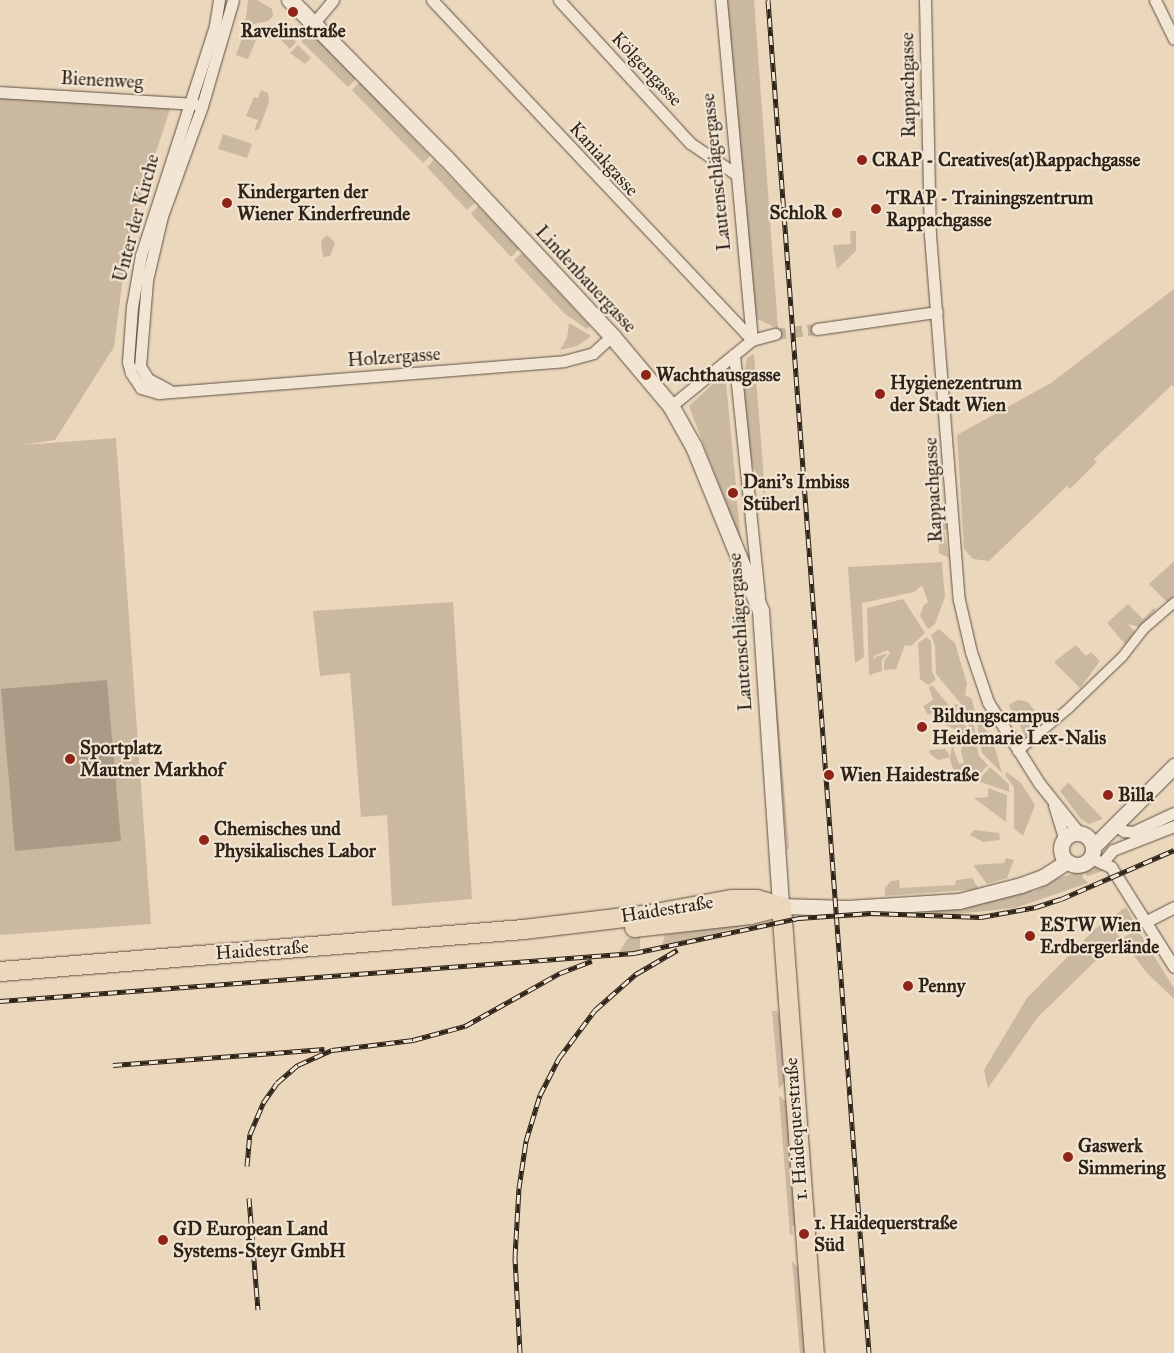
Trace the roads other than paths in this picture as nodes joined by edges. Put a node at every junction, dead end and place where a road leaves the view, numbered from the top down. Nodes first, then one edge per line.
1 (220, 0) edge
2 (233, 0) edge
3 (276, 0) edge
4 (290, 0) edge
5 (333, 0) edge
6 (432, 0) edge
7 (560, 0) edge
8 (721, 0) edge
9 (925, 0) edge
10 (1155, 0) edge
11 (312, 23) junction
12 (1174, 39) edge
13 (0, 92) edge
14 (188, 103) junction
15 (202, 106) junction
16 (737, 175) junction
17 (142, 279) junction
18 (937, 312) junction
19 (817, 330) tunnel mouth
20 (775, 334) tunnel mouth
21 (612, 336) junction
22 (752, 340) junction
23 (734, 355) junction
24 (171, 391) joint
25 (671, 406) junction
26 (1174, 602) edge
27 (761, 611) junction
28 (1017, 751) junction
29 (1174, 766) edge
30 (1054, 805) junction
31 (1174, 813) edge
32 (1115, 825) junction
33 (1174, 826) edge
34 (1091, 848) junction
35 (1064, 851) junction
36 (781, 906) junction
37 (1174, 907) edge
38 (1144, 922) junction
39 (1174, 967) edge
40 (0, 971) edge
41 (814, 1353) edge

1 - 14 street, Unter der Kirche
2 - 15 street, Unter der Kirche
3 - 11 main road, Lindenbauergasse
4 - 11 main road, Lindenbauergasse
5 - 11 street
6 - 22 street, Kaniakgasse
7 - 16 street, Kölgengasse
8 - 16 street, Lautenschlägergasse
9 - 18 street, Rappachgasse
10 - 12 street
11 - 21 main road, Lindenbauergasse
13 - 14 street, Bienenweg
14 - 15 street, Bienenweg
14 - 17 street, Unter der Kirche
15 - 17 street, Unter der Kirche
16 - 22 street, Lautenschlägergasse
17 - 24 street, Unter der Kirche
18 - 19 street
18 - 28 street, Rappachgasse
20 - 22 street
21 - 24 street, Holzergasse
21 - 25 main road, Lindenbauergasse
22 - 23 street
23 - 25 street
23 - 27 street, Lautenschlägergasse
25 - 27 main road, Lindenbauergasse
26 - 28 street
27 - 36 main road, Lautenschlägergasse
28 - 30 street, Rappachgasse
29 - 32 street
30 - 34 street, Rappachgasse
30 - 35 street, Rappachgasse
31 - 32 street
32 - 34 street
33 - 34 street
34 - 35 street
34 - 35 street
34 - 38 street, Rappachgasse
35 - 36 street, Haidestraße
36 - 40 main road, Haidestraße
36 - 41 main road, 1. Haidequerstraße
37 - 38 street
38 - 39 street, Rappachgasse

